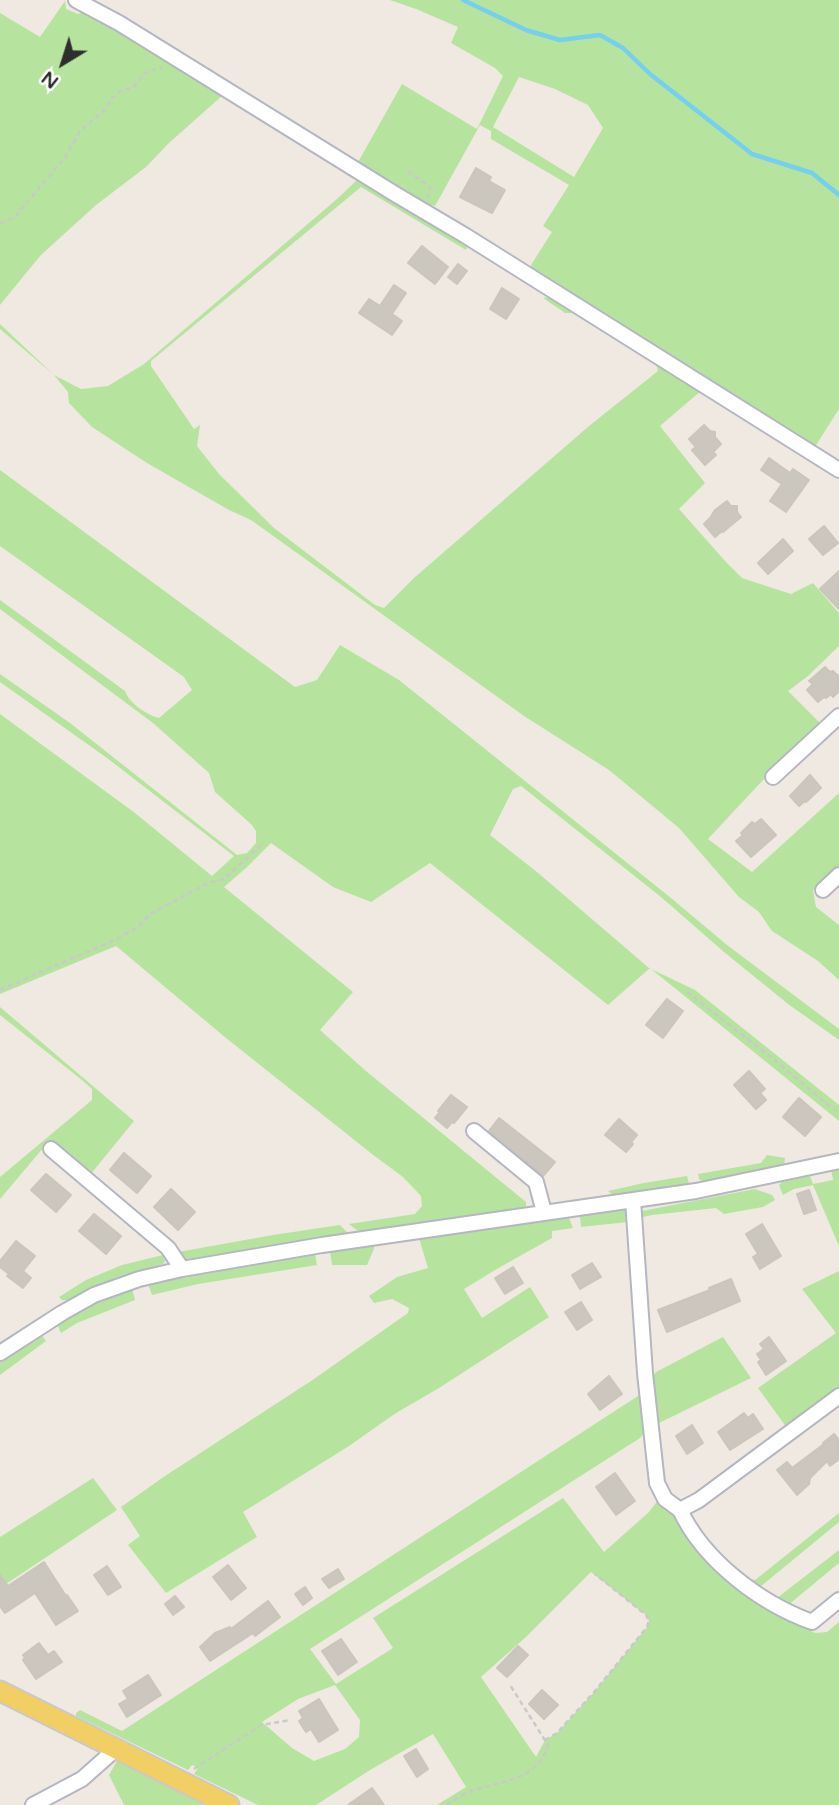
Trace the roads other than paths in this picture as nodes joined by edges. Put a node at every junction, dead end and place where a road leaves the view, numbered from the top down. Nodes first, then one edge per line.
1 (76, 0) edge
2 (839, 470) edge
3 (839, 716) edge
4 (773, 777) dead end
5 (839, 875) edge
6 (823, 890) dead end
7 (474, 1132) dead end
8 (51, 1149) dead end
9 (839, 1161) edge
10 (633, 1199) junction
11 (544, 1212) junction
12 (182, 1269) junction
13 (0, 1353) edge
14 (839, 1396) edge
15 (680, 1510) junction
16 (839, 1600) edge
17 (0, 1691) edge
18 (117, 1748) junction
19 (33, 1805) edge
20 (229, 1805) edge

1 - 2 street
3 - 4 street
5 - 6 street
7 - 11 street
8 - 12 street
9 - 10 street
10 - 11 street
10 - 15 street
11 - 12 street
12 - 13 street
14 - 15 street
15 - 16 street
17 - 18 main road
18 - 19 street
18 - 20 main road

